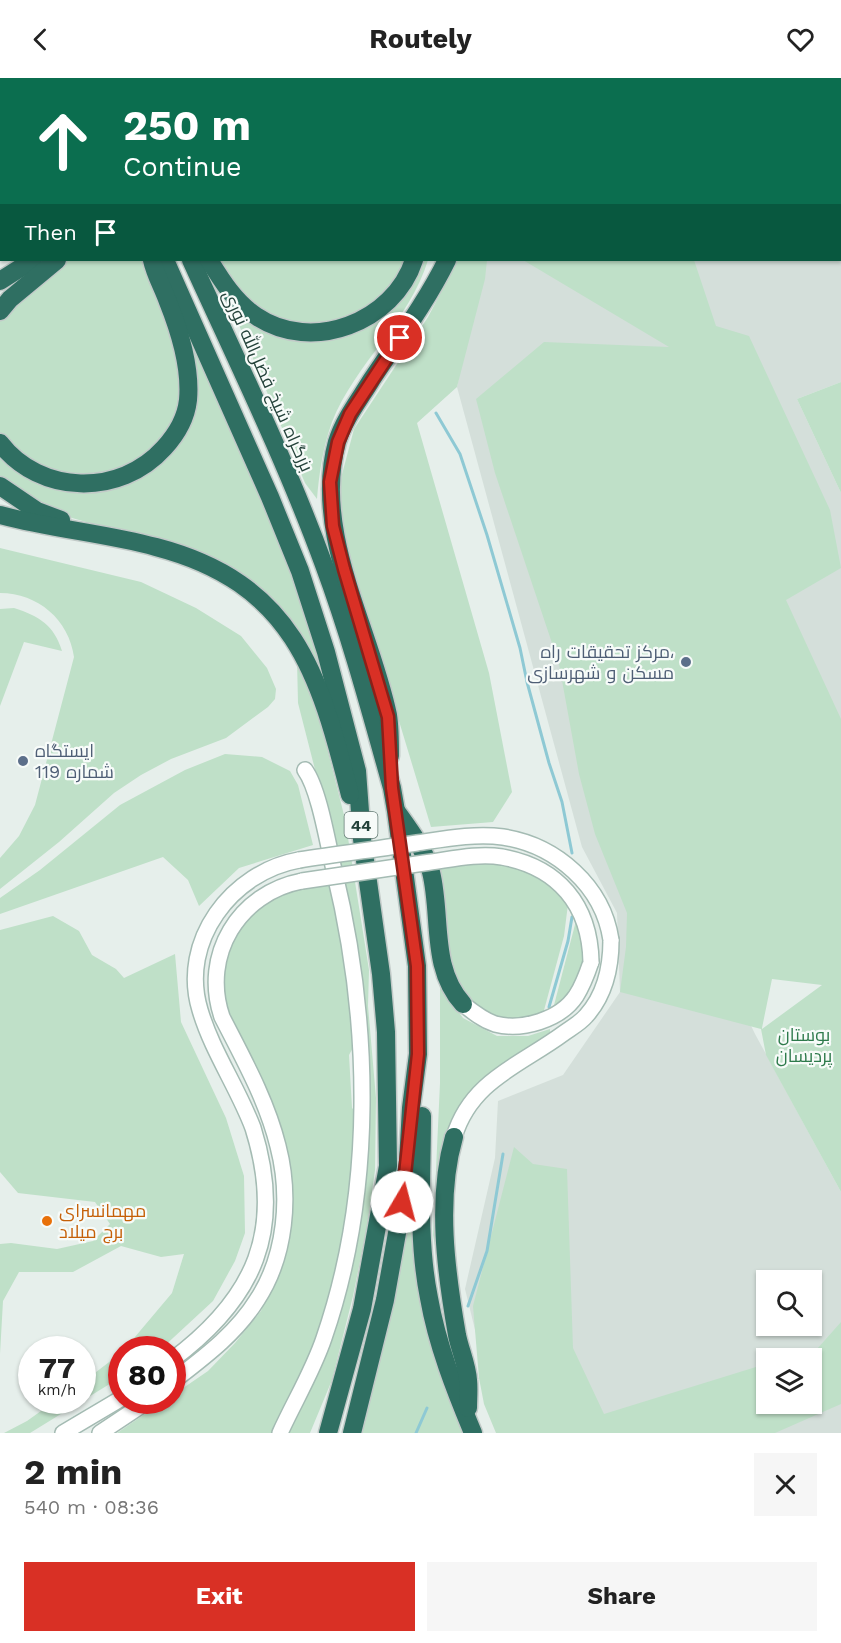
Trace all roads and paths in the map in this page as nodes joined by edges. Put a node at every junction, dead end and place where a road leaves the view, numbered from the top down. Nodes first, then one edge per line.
1 (31, 261) edge
2 (56, 261) edge
3 (152, 261) edge
4 (165, 261) edge
5 (191, 261) edge
6 (210, 261) edge
7 (414, 261) edge
8 (439, 261) edge
9 (446, 261) edge
10 (0, 281) edge
11 (432, 286) junction
12 (0, 311) edge
13 (0, 443) edge
14 (0, 486) edge
15 (0, 515) edge
16 (107, 536) junction
17 (305, 770) dead end
18 (392, 788) junction
19 (396, 811) junction
20 (362, 839) junction
21 (463, 1004) joint
22 (418, 1054) junction
23 (271, 1122) junction
24 (253, 1128) junction
25 (454, 1137) joint
26 (186, 1349) edge
27 (186, 1370) edge
28 (108, 1406) edge
29 (128, 1414) edge
30 (471, 1427) edge
31 (327, 1428) edge
32 (63, 1433) edge
33 (100, 1433) edge
34 (280, 1433) edge
35 (352, 1433) edge

1 - 10 highway
2 - 12 highway
3 - 13 highway
4 - 20 highway, 44
5 - 18 highway, بزرگراه شیخ فضل‌الله نوری / 44
6 - 7 highway
8 - 11 highway
9 - 11 highway
11 - 18 highway
14 - 16 highway
15 - 16 highway
16 - 20 highway
17 - 34 street
18 - 19 highway, بزرگراه شیخ فضل‌الله نوری / 44
19 - 21 highway
19 - 22 highway, بزرگراه شیخ فضل‌الله نوری / 44
20 - 31 highway, 44
21 - 23 street, bridge
22 - 30 highway
22 - 35 highway, بزرگراه شیخ فضل‌الله نوری / 44
23 - 24 street
23 - 27 street
24 - 25 street, bridge
24 - 26 street
25 - 30 highway
28 - 32 street
29 - 33 street

